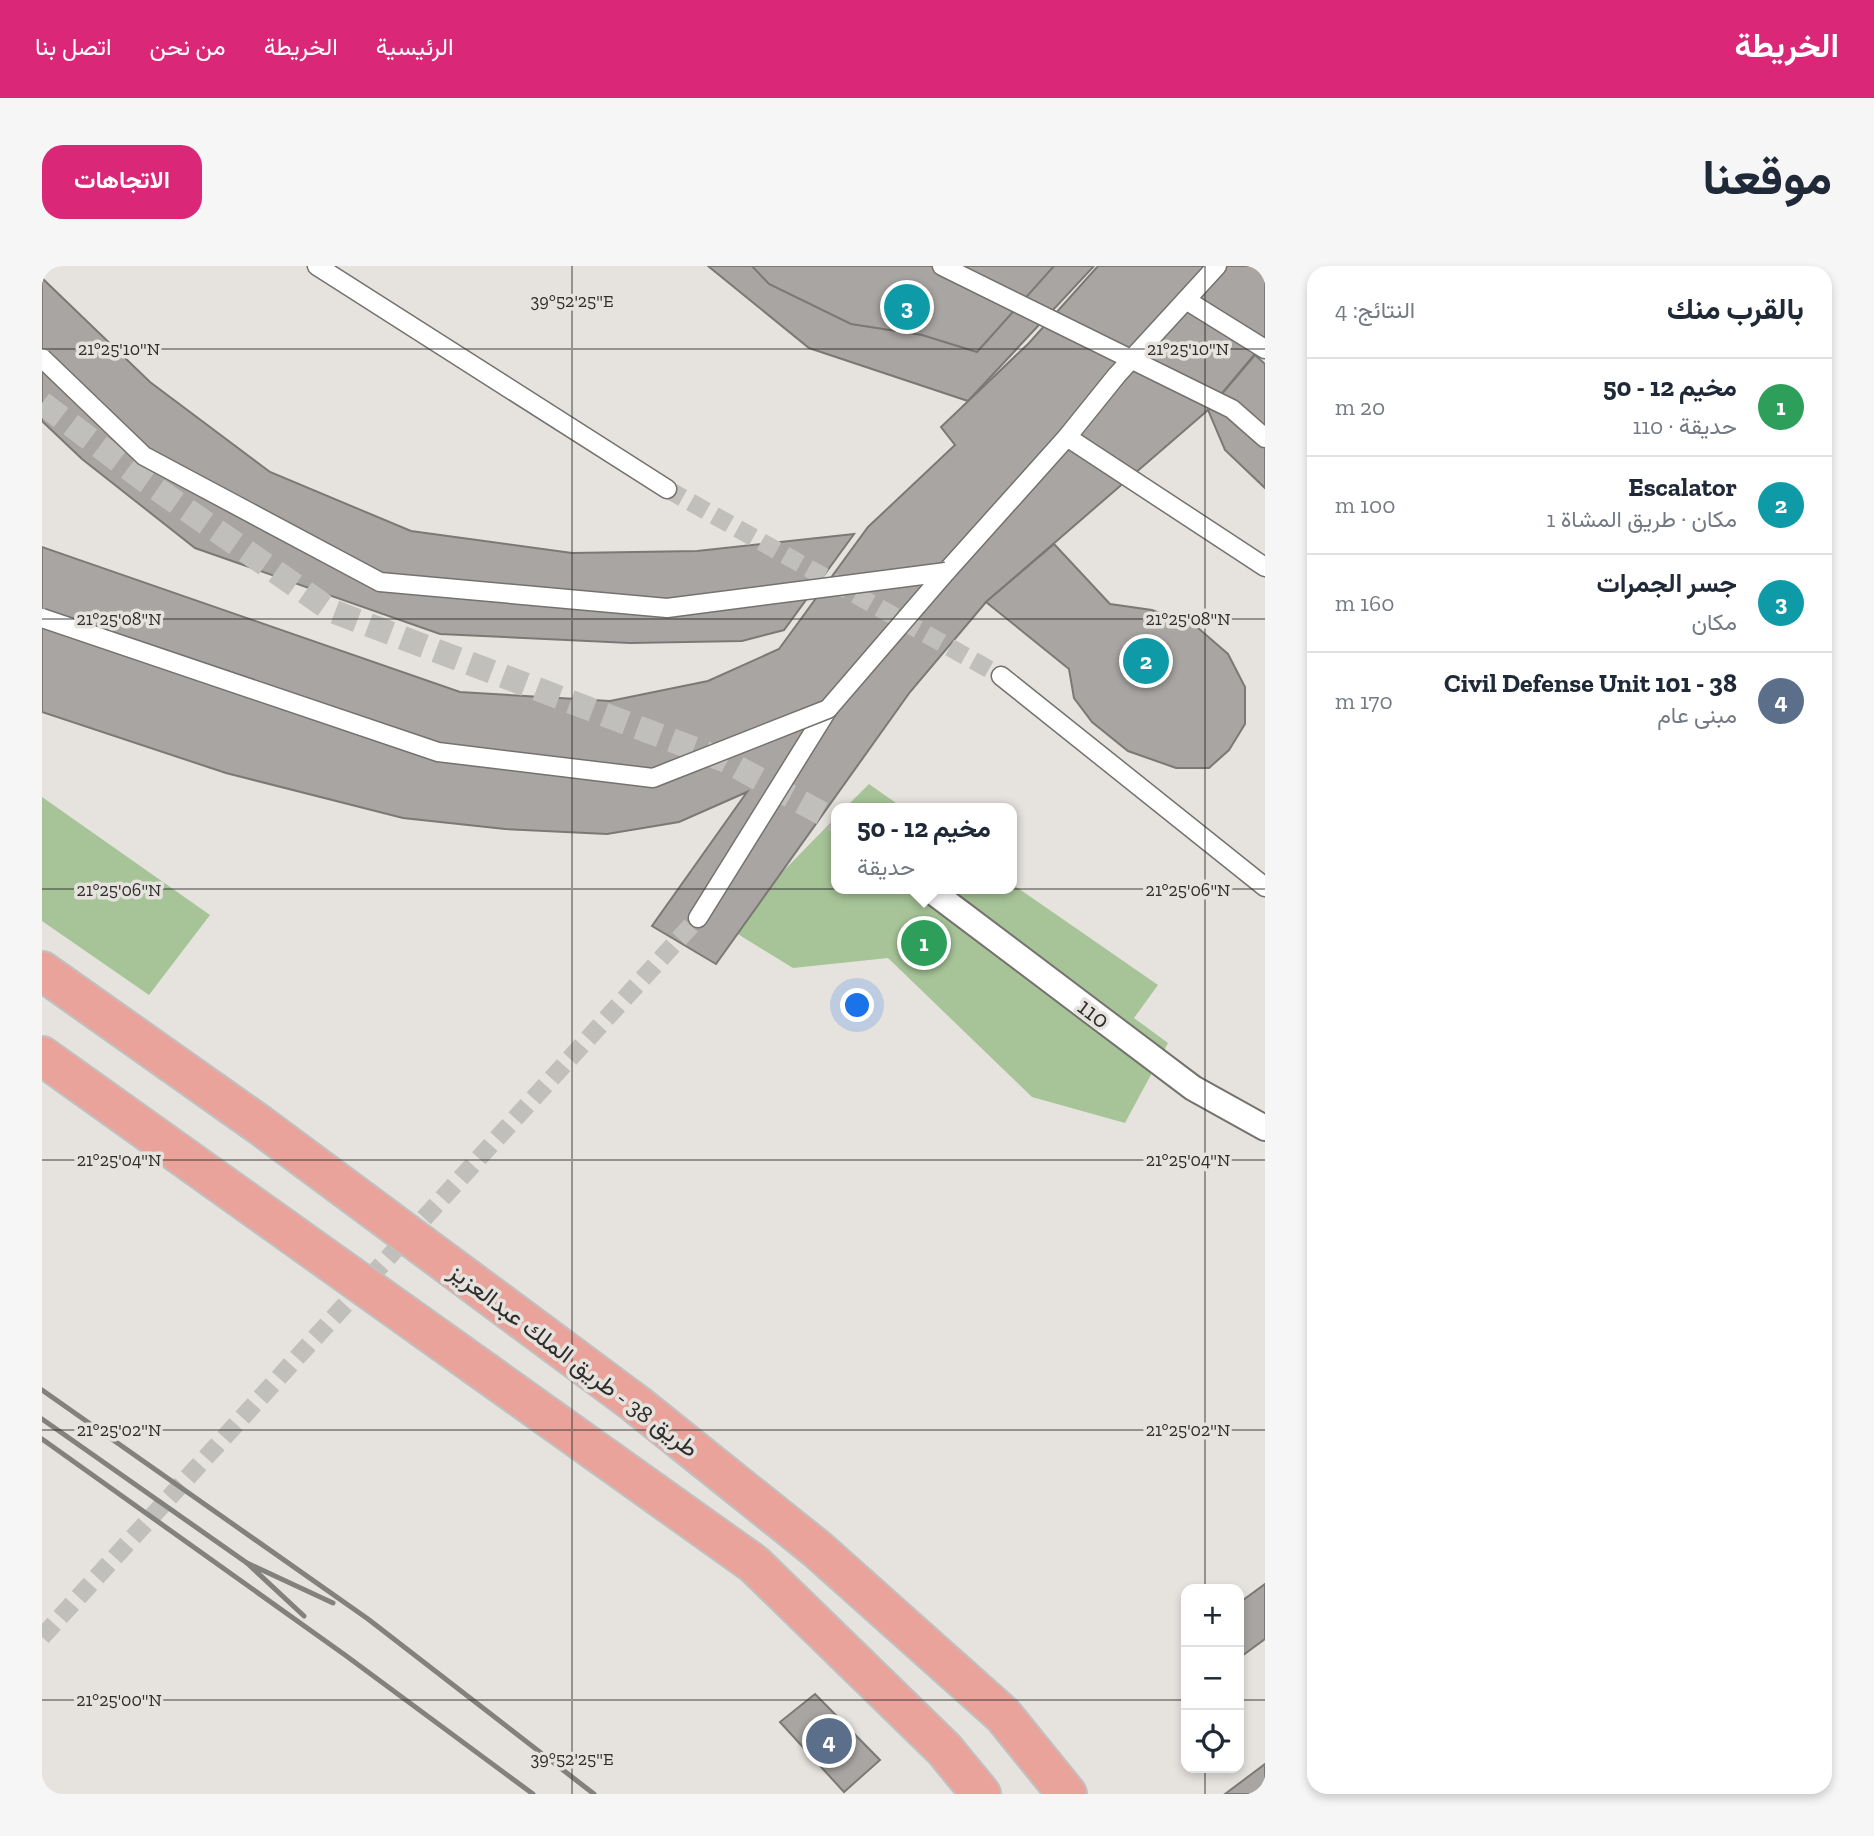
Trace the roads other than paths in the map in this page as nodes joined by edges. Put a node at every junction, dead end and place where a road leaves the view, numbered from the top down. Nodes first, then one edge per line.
1 (317, 266) edge
2 (942, 266) edge
3 (1217, 266) edge
4 (1186, 300) junction
5 (1265, 349) edge
6 (42, 358) edge
7 (1067, 437) junction
8 (1265, 438) edge
9 (667, 489) tunnel mouth
10 (1265, 566) edge
11 (946, 572) junction
12 (42, 618) edge
13 (1001, 676) tunnel mouth
14 (828, 709) junction
15 (1265, 887) edge
16 (936, 894) edge
17 (698, 918) tunnel mouth
18 (42, 971) edge
19 (42, 1056) edge
20 (1265, 1128) edge
21 (981, 1794) edge
22 (1067, 1794) edge

1 - 9 street
2 - 8 street
3 - 4 street
4 - 5 street
4 - 7 street
6 - 11 street, bridge
7 - 10 street
7 - 11 street
11 - 14 street, bridge
12 - 14 street, bridge
13 - 15 street
14 - 17 street
16 - 20 street, 110
18 - 22 main road, طريق 38 - طريق الملك عبدالعزيز
19 - 21 main road

